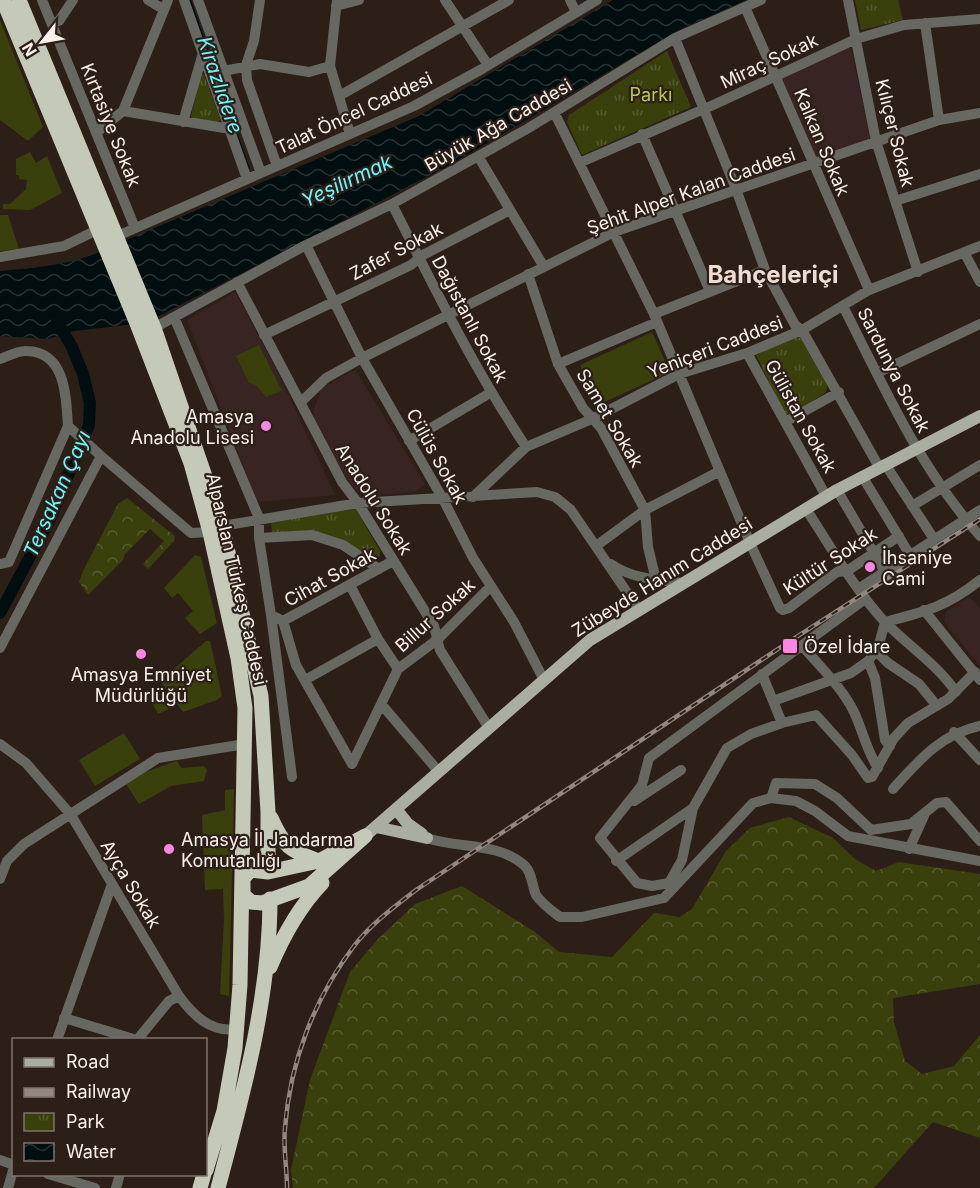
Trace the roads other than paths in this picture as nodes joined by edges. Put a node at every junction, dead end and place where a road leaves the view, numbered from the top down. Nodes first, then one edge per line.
1 (3, 0) edge
2 (19, 0) edge
3 (42, 0) edge
4 (74, 0) edge
5 (148, 0) edge
6 (184, 0) edge
7 (198, 0) edge
8 (260, 0) edge
9 (359, 0) edge
10 (445, 0) edge
11 (509, 0) edge
12 (570, 0) edge
13 (597, 0) edge
14 (761, 0) edge
15 (848, 0) edge
16 (337, 3) edge
17 (166, 4) edge
18 (745, 8) junction
19 (576, 12) junction
20 (980, 19) edge
21 (52, 23) junction
22 (926, 23) junction
23 (464, 26) junction
24 (675, 38) junction
25 (856, 39) junction
26 (203, 53) junction
27 (246, 65) junction
28 (488, 65) junction
29 (330, 66) junction
30 (223, 71) junction
31 (776, 75) junction
32 (339, 96) junction
33 (705, 109) junction
34 (123, 111) junction
35 (980, 113) edge
36 (555, 114) junction
37 (939, 120) junction
38 (183, 122) junction
39 (230, 129) junction
40 (96, 133) junction
41 (351, 134) junction
42 (642, 134) junction
43 (876, 141) junction
44 (478, 156) junction
45 (579, 163) junction
46 (814, 165) junction
47 (277, 166) junction
48 (261, 173) junction
49 (980, 174) edge
50 (248, 179) junction
51 (736, 189) junction
52 (895, 201) junction
53 (392, 204) junction
54 (510, 210) junction
55 (676, 210) junction
56 (135, 228) junction
57 (98, 230) junction
58 (614, 232) junction
59 (112, 242) junction
60 (306, 245) junction
61 (980, 246) edge
62 (965, 254) junction
63 (0, 257) edge
64 (419, 258) junction
65 (544, 267) junction
66 (765, 270) junction
67 (918, 272) junction
68 (528, 274) junction
69 (237, 282) junction
70 (980, 282) edge
71 (710, 291) junction
72 (869, 291) junction
73 (333, 301) junction
74 (843, 306) junction
75 (447, 315) junction
76 (174, 317) junction
77 (656, 318) junction
78 (980, 324) edge
79 (148, 325) junction
80 (802, 330) junction
81 (264, 335) junction
82 (747, 353) junction
83 (362, 358) junction
84 (0, 359) edge
85 (558, 363) junction
86 (878, 373) junction
87 (679, 374) junction
88 (839, 392) junction
89 (490, 393) junction
90 (301, 402) junction
91 (980, 416) edge
92 (592, 419) junction
93 (785, 422) junction
94 (71, 429) junction
95 (409, 441) junction
96 (526, 447) junction
97 (916, 449) junction
98 (97, 452) junction
99 (980, 465) edge
100 (882, 466) junction
101 (720, 471) junction
102 (862, 476) junction
103 (943, 487) junction
104 (832, 493) junction
105 (474, 497) junction
106 (443, 499) junction
107 (358, 503) junction
108 (912, 506) junction
109 (806, 509) junction
110 (645, 510) junction
111 (980, 510) edge
112 (260, 518) junction
113 (965, 520) junction
114 (216, 529) junction
115 (899, 536) junction
116 (980, 536) edge
117 (259, 538) junction
118 (934, 539) junction
119 (750, 543) junction
120 (596, 546) junction
121 (874, 553) junction
122 (910, 555) junction
123 (393, 561) junction
124 (606, 561) junction
125 (0, 564) edge
126 (379, 568) junction
127 (847, 571) junction
128 (885, 572) junction
129 (656, 580) junction
130 (980, 580) edge
131 (683, 583) junction
132 (350, 585) junction
133 (491, 586) junction
134 (858, 589) junction
135 (865, 599) junction
136 (639, 610) junction
137 (924, 610) junction
138 (271, 615) junction
139 (283, 621) junction
140 (885, 622) junction
141 (378, 639) junction
142 (438, 639) junction
143 (802, 645) junction
144 (0, 648) edge
145 (876, 651) junction
146 (868, 661) junction
147 (888, 663) junction
148 (398, 669) junction
149 (762, 674) junction
150 (874, 676) junction
151 (977, 676) edge
152 (305, 680) junction
153 (544, 680) junction
154 (832, 680) junction
155 (956, 692) junction
156 (773, 701) junction
157 (382, 705) junction
158 (937, 706) junction
159 (782, 723) junction
160 (980, 726) edge
161 (489, 728) junction
162 (954, 732) junction
163 (0, 744) edge
164 (245, 744) junction
165 (890, 746) junction
166 (980, 760) edge
167 (878, 768) junction
168 (681, 770) dead end
169 (439, 772) junction
170 (292, 777) dead end
171 (893, 789) dead end
172 (771, 798) junction
173 (628, 806) junction
174 (693, 808) junction
175 (396, 809) junction
176 (929, 809) junction
177 (268, 812) junction
178 (71, 815) junction
179 (371, 832) junction
180 (428, 838) junction
181 (980, 841) edge
182 (909, 849) junction
183 (4, 860) edge
184 (319, 861) junction
185 (616, 861) junction
186 (980, 861) edge
187 (268, 872) junction
188 (0, 879) edge
189 (669, 883) junction
190 (112, 884) junction
191 (241, 887) junction
192 (664, 898) junction
193 (270, 899) junction
194 (263, 986) junction
195 (179, 996) junction
196 (64, 1018) junction
197 (236, 1029) junction
198 (58, 1038) edge
199 (130, 1038) edge
200 (139, 1038) edge
201 (209, 1140) edge
202 (207, 1156) edge
203 (12, 1173) edge
204 (55, 1176) edge
205 (8, 1188) edge
206 (94, 1188) edge
207 (218, 1188) edge

1 - 57 highway
2 - 59 highway
3 - 21 street, Kırtasiye Sokak
4 - 21 street
5 - 17 street
6 - 26 street
7 - 30 street
8 - 27 street
9 - 16 street
10 - 23 street
11 - 23 street
12 - 19 street
13 - 19 street, Talat Öncel Caddesi
14 - 18 street, Büyük Ağa Caddesi
15 - 25 street, Kılıçer Sokak
16 - 29 street
17 - 34 street
18 - 24 street, Büyük Ağa Caddesi
18 - 31 street, Kalkan Sokak
19 - 28 street, Talat Öncel Caddesi
20 - 22 street, Miraç Sokak
21 - 40 street, Kırtasiye Sokak
22 - 25 street, Miraç Sokak
22 - 37 street
23 - 28 street
23 - 32 street
24 - 33 street
24 - 36 street, Büyük Ağa Caddesi
25 - 31 street, Miraç Sokak
25 - 43 street, Kılıçer Sokak
26 - 38 street
26 - 39 street
27 - 29 street
27 - 30 street
27 - 47 street
28 - 41 street, Talat Öncel Caddesi
29 - 32 street
30 - 48 street
31 - 33 street, Miraç Sokak
31 - 46 street, Kalkan Sokak
32 - 41 street
33 - 42 street, Miraç Sokak
33 - 51 street
34 - 38 street
34 - 40 street
35 - 37 street, Şehit Alper Kalan Caddesi
36 - 44 street, Büyük Ağa Caddesi
36 - 45 street
37 - 43 street, Şehit Alper Kalan Caddesi
38 - 39 street
39 - 50 street
40 - 56 street, Kırtasiye Sokak
41 - 47 street, Talat Öncel Caddesi
42 - 45 street, Miraç Sokak
42 - 55 street
43 - 46 street, Şehit Alper Kalan Caddesi
43 - 52 street, Kılıçer Sokak
44 - 53 street, Büyük Ağa Caddesi
44 - 54 street
45 - 58 street
46 - 51 street, Şehit Alper Kalan Caddesi
46 - 72 street, Kalkan Sokak
47 - 48 street, Talat Öncel Caddesi
48 - 50 street, Talat Öncel Caddesi
49 - 52 street
50 - 56 street, Talat Öncel Caddesi
51 - 55 street, Şehit Alper Kalan Caddesi
51 - 66 street
52 - 67 street, Kılıçer Sokak
53 - 60 street, Büyük Ağa Caddesi
53 - 64 street, Dağıstanlı Sokak
54 - 64 street, Zafer Sokak
54 - 65 street
55 - 58 street, Şehit Alper Kalan Caddesi
55 - 71 street
56 - 59 street, Talat Öncel Caddesi
57 - 59 highway
57 - 63 street
58 - 65 street, Şehit Alper Kalan Caddesi
58 - 77 street
59 - 79 highway, Alparslan Türkeş Caddesi
60 - 69 street, Büyük Ağa Caddesi
60 - 73 street, Cülüs Sokak
61 - 62 street, Yeniçeri Caddesi
62 - 67 street, Yeniçeri Caddesi
62 - 70 street
64 - 73 street, Zafer Sokak
64 - 75 street, Dağıstanlı Sokak
65 - 68 street, Şehit Alper Kalan Caddesi
66 - 71 street
66 - 80 street
67 - 72 street, Yeniçeri Caddesi
68 - 75 street, Şehit Alper Kalan Caddesi
68 - 85 street, Samet Sokak
69 - 76 street, Büyük Ağa Caddesi
69 - 81 street, Anadolu Sokak
71 - 77 street
72 - 74 street, Yeniçeri Caddesi
73 - 81 street, Zafer Sokak
73 - 83 street, Cülüs Sokak
74 - 80 street, Yeniçeri Caddesi
74 - 86 street, Sardunya Sokak
75 - 83 street, Şehit Alper Kalan Caddesi
75 - 89 street, Dağıstanlı Sokak
76 - 79 street, Büyük Ağa Caddesi
76 - 112 street
77 - 85 street
77 - 87 street
78 - 86 street
79 - 114 highway, Alparslan Türkeş Caddesi
80 - 82 street, Yeniçeri Caddesi
80 - 88 street
81 - 90 street, Anadolu Sokak
82 - 87 street, Yeniçeri Caddesi
82 - 93 street, Gülistan Sokak
83 - 90 street, Şehit Alper Kalan Caddesi
83 - 95 street, Cülüs Sokak
84 - 94 street
85 - 92 street, Samet Sokak
86 - 97 street, Sardunya Sokak
87 - 92 street, Yeniçeri Caddesi
87 - 101 street
88 - 93 street
88 - 100 street
89 - 95 street
89 - 96 street, Dağıstanlı Sokak
90 - 107 street, Anadolu Sokak
91 - 97 main road, Zübeyde Hanım Caddesi
92 - 96 street, Yeniçeri Caddesi
92 - 110 street, Samet Sokak
93 - 104 street, Gülistan Sokak
94 - 98 street
94 - 125 street
95 - 106 street, Cülüs Sokak
96 - 105 street, Yeniçeri Caddesi
97 - 100 main road, Zübeyde Hanım Caddesi
97 - 103 street, Sardunya Sokak
98 - 114 street
98 - 144 street
99 - 103 street
100 - 102 main road, Zübeyde Hanım Caddesi
100 - 108 street
101 - 110 street
101 - 119 street
102 - 104 main road, Zübeyde Hanım Caddesi
102 - 115 street
103 - 108 street
103 - 113 street, Sardunya Sokak
104 - 109 main road, Zübeyde Hanım Caddesi
104 - 121 street, Gülistan Sokak
105 - 106 street
105 - 120 street
106 - 107 street
106 - 133 street, Cülüs Sokak
107 - 112 street
107 - 123 street, Anadolu Sokak
108 - 118 street
109 - 119 main road, Zübeyde Hanım Caddesi
109 - 127 street
110 - 120 street
110 - 129 street, Samet Sokak
111 - 113 street
112 - 114 street
112 - 117 street
113 - 116 street, Sardunya Sokak
113 - 118 street
114 - 164 highway, Alparslan Türkeş Caddesi
114 - 177 highway, Alparslan Türkeş Caddesi
115 - 121 street, Kültür Sokak
115 - 122 street
117 - 126 street
117 - 138 street
118 - 122 street
119 - 127 street, Kültür Sokak
119 - 131 main road, Zübeyde Hanım Caddesi
120 - 124 street
121 - 127 street, Kültür Sokak
121 - 128 street, Gülistan Sokak
122 - 128 street
123 - 126 street, Cihat Sokak
123 - 142 street, Anadolu Sokak
124 - 129 street
124 - 136 street
126 - 132 street, Cihat Sokak
127 - 134 street
128 - 134 street
129 - 131 street
130 - 137 street
131 - 136 main road, Zübeyde Hanım Caddesi
132 - 139 street, Cihat Sokak
132 - 141 street
133 - 142 street, Billur Sokak
133 - 153 street, Cülüs Sokak
134 - 135 street
135 - 140 street
135 - 143 street
136 - 153 main road, Zübeyde Hanım Caddesi
137 - 140 street
137 - 151 street
138 - 139 street
138 - 170 street
139 - 152 street
140 - 145 street
140 - 155 street
141 - 148 street
141 - 152 street
142 - 148 street, Billur Sokak
142 - 161 street, Anadolu Sokak
143 - 149 street
143 - 154 street
145 - 146 street
145 - 147 street
146 - 150 street
146 - 154 street
147 - 150 street
147 - 158 street
148 - 157 street, Billur Sokak
149 - 156 street
149 - 173 street
150 - 165 street
151 - 155 street
152 - 157 street, Billur Sokak
153 - 161 main road, Zübeyde Hanım Caddesi
154 - 156 street
154 - 167 street
155 - 158 street
156 - 159 street
157 - 169 street
158 - 165 street
159 - 167 street
159 - 174 street
160 - 162 street
161 - 169 main road, Zübeyde Hanım Caddesi
162 - 166 street
162 - 171 street
163 - 178 street, Ayça Sokak
164 - 178 street
164 - 191 highway, Alparslan Türkeş Caddesi
165 - 167 street
168 - 173 street
169 - 175 main road, Zübeyde Hanım Caddesi
172 - 176 street
172 - 182 street
172 - 192 street
173 - 185 street
174 - 185 street
174 - 189 street
175 - 179 main road, Zübeyde Hanım Caddesi
175 - 180 main road
176 - 181 street
176 - 182 street
177 - 184 highway
177 - 187 highway, Alparslan Türkeş Caddesi
178 - 183 street
178 - 190 street, Ayça Sokak
179 - 180 main road
179 - 184 highway
179 - 193 highway
179 - 194 highway
180 - 192 street
182 - 186 street
183 - 188 street
184 - 187 highway
185 - 189 street
187 - 191 highway
187 - 193 highway
189 - 192 street
190 - 195 street, Ayça Sokak
190 - 196 street
191 - 193 highway
191 - 197 highway, Alparslan Türkeş Caddesi
193 - 194 highway
194 - 207 highway
195 - 197 street, Ayça Sokak
195 - 200 street
196 - 198 street
196 - 199 street
197 - 201 highway, Alparslan Türkeş Caddesi
201 - 202 highway, Alparslan Türkeş Caddesi
203 - 205 street
204 - 206 street

